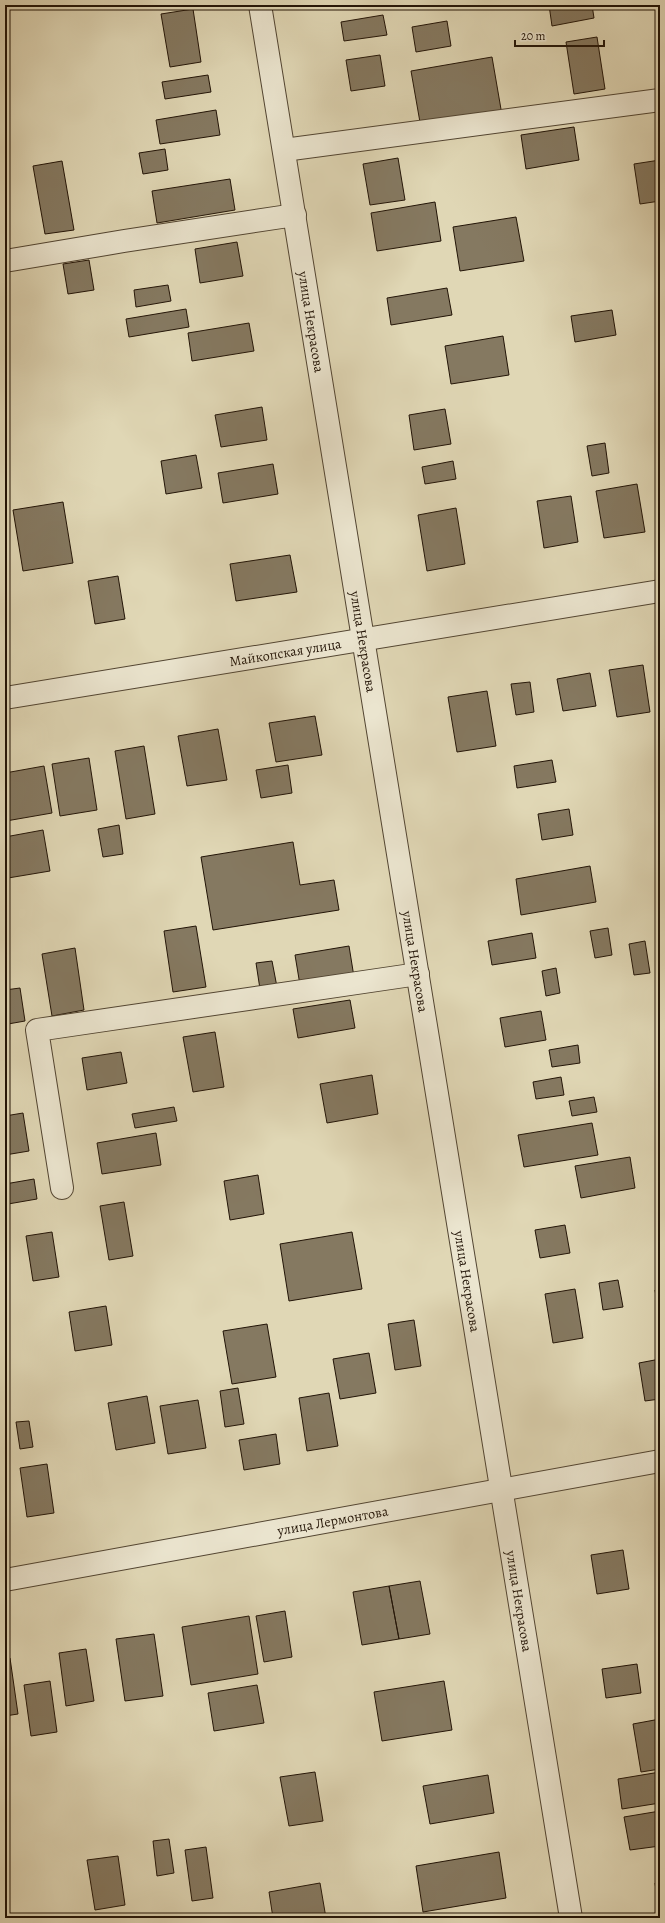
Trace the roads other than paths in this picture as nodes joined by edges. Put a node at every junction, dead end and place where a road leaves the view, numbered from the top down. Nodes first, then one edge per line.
1 (260, 5) edge
2 (660, 100) edge
3 (284, 150) junction
4 (295, 215) junction
5 (5, 261) edge
6 (660, 591) edge
7 (364, 640) junction
8 (5, 698) edge
9 (418, 974) junction
10 (62, 1188) dead end
11 (660, 1461) edge
12 (501, 1490) junction
13 (5, 1580) edge
14 (571, 1918) edge

1 - 3 street, улица Некрасова
2 - 3 street
3 - 4 street, улица Некрасова
4 - 5 street
4 - 7 street, улица Некрасова
6 - 7 street, Майкопская улица
7 - 8 street, Майкопская улица
7 - 9 street, улица Некрасова
9 - 10 street
9 - 12 street, улица Некрасова
11 - 12 street, улица Лермонтова
12 - 13 street, улица Лермонтова
12 - 14 street, улица Некрасова

